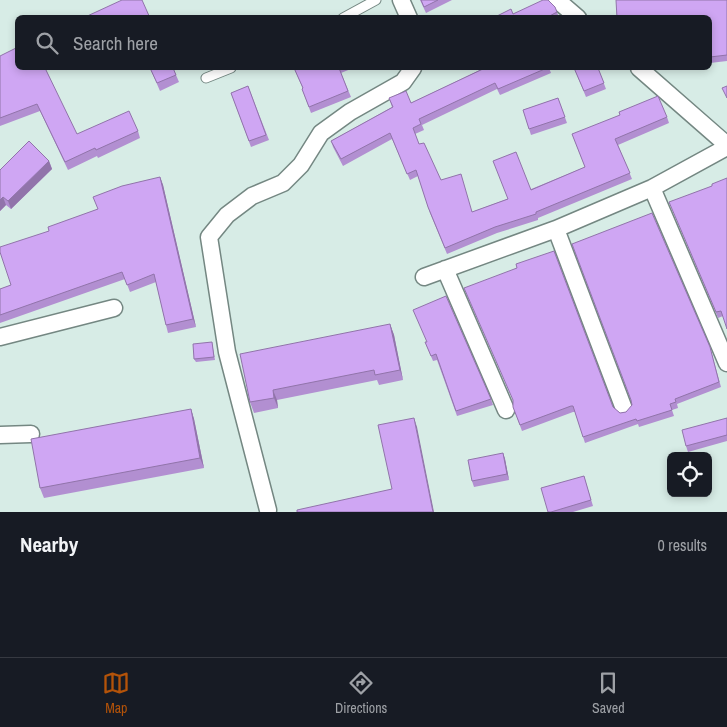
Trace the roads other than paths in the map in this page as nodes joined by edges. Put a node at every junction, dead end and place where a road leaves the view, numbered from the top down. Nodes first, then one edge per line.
1 (376, 0) edge
2 (401, 0) edge
3 (557, 0) edge
4 (348, 15) edge
5 (408, 15) edge
6 (574, 15) edge
7 (225, 70) edge
8 (412, 70) edge
9 (641, 70) edge
10 (206, 78) dead end
11 (727, 146) edge
12 (652, 188) junction
13 (556, 229) junction
14 (445, 269) junction
15 (424, 277) dead end
16 (114, 308) dead end
17 (0, 337) edge
18 (727, 363) edge
19 (624, 409) dead end
20 (506, 410) dead end
21 (30, 434) dead end
22 (0, 435) edge
23 (268, 510) dead end

1 - 4 lane
2 - 5 street
3 - 6 street
7 - 10 lane
8 - 23 street
9 - 11 street
11 - 12 street
12 - 13 street
12 - 18 street
13 - 14 street
13 - 19 street
14 - 15 street
14 - 20 street
16 - 17 street
21 - 22 street

